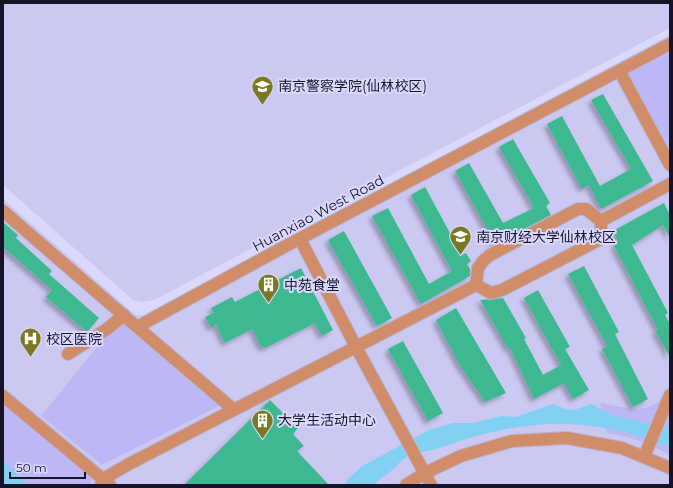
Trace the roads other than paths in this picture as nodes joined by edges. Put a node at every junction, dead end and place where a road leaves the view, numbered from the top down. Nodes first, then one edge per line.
1 (670, 44) edge
2 (620, 72) junction
3 (670, 164) edge
4 (670, 184) edge
5 (3, 211) edge
6 (601, 220) junction
7 (300, 239) junction
8 (476, 284) junction
9 (124, 315) junction
10 (137, 327) junction
11 (356, 347) junction
12 (68, 354) dead end
13 (3, 396) edge
14 (670, 396) edge
15 (233, 409) junction
16 (644, 457) junction
17 (670, 468) edge
18 (425, 473) junction
19 (105, 483) edge
20 (406, 485) edge
21 (431, 485) edge

1 - 2 street, Huanxiao West Road
2 - 3 street
2 - 7 street, Huanxiao West Road
4 - 6 street
5 - 9 street
6 - 8 street
6 - 8 street
7 - 10 street, Huanxiao West Road
7 - 11 street
8 - 11 street
9 - 10 street
9 - 12 street
10 - 15 street
11 - 15 street
11 - 18 street
13 - 19 street
14 - 16 street
15 - 19 street
16 - 17 street
16 - 18 street
18 - 20 street
18 - 21 street

